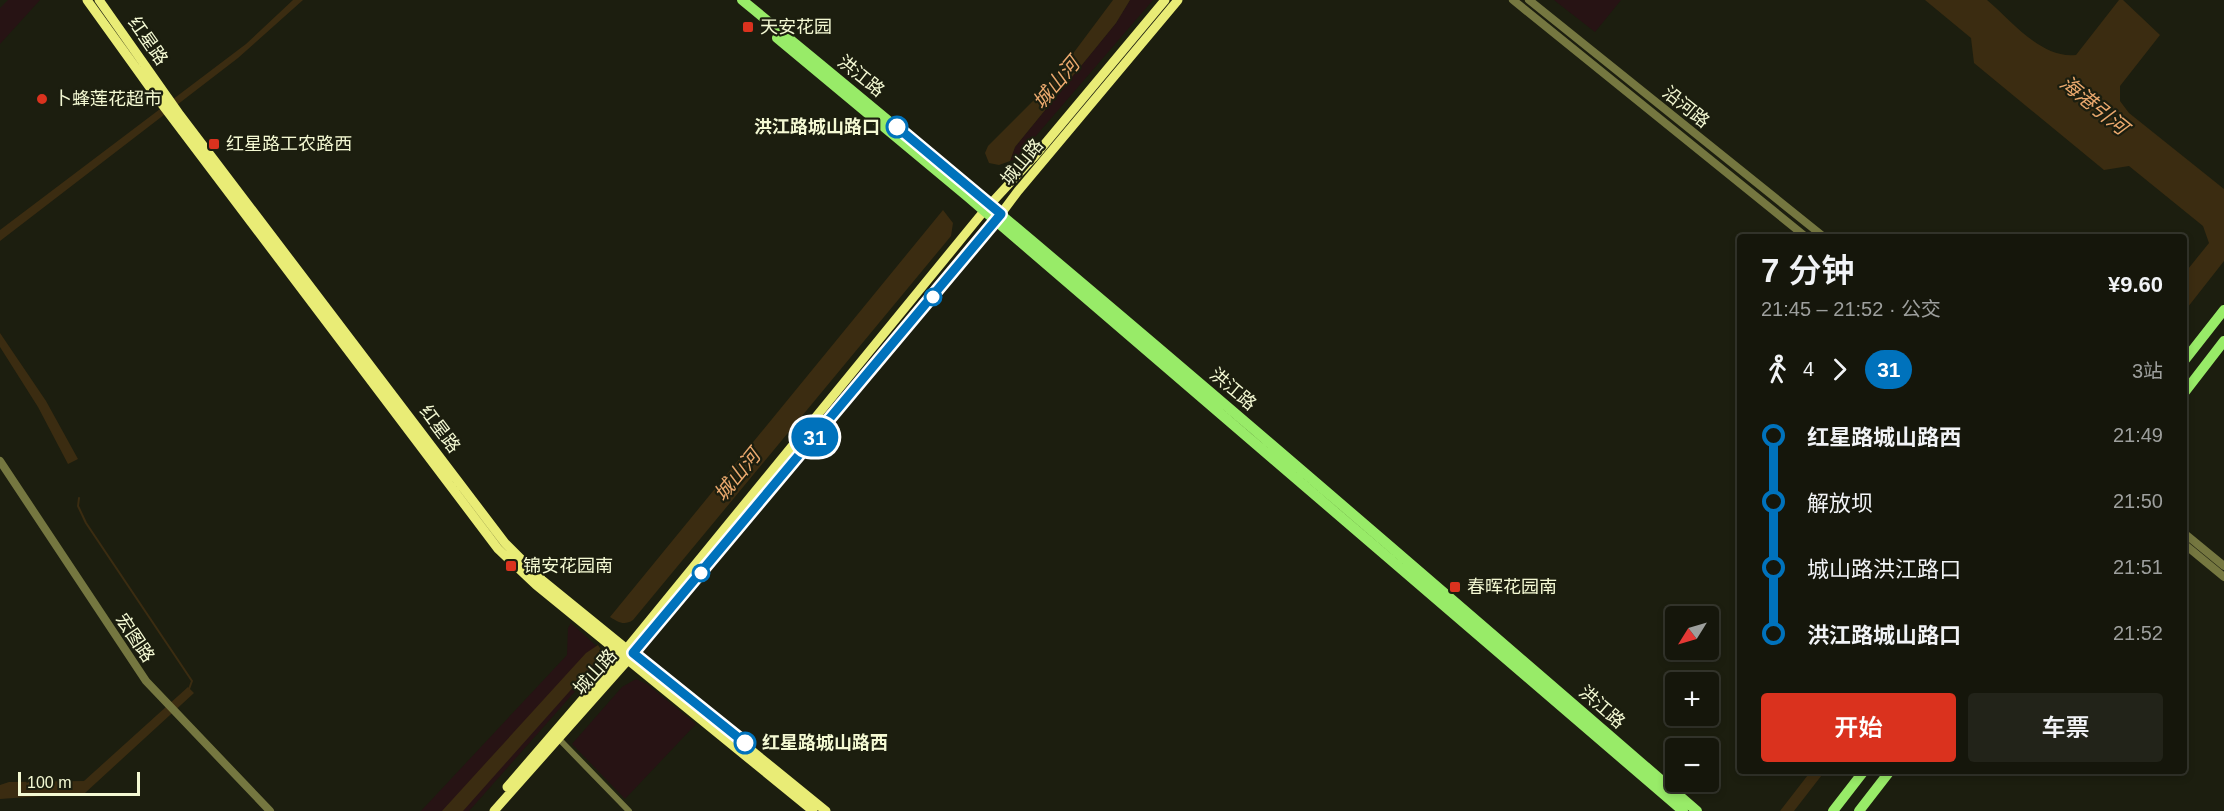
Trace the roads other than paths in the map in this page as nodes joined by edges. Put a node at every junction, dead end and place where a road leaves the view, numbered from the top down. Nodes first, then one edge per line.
1 (87, 0) edge
2 (99, 0) edge
3 (731, 0) edge
4 (742, 0) edge
5 (1165, 0) edge
6 (1178, 0) edge
7 (1514, 0) edge
8 (1529, 0) edge
9 (164, 100) junction
10 (987, 208) junction
11 (998, 218) junction
12 (1802, 234) edge
13 (1820, 234) edge
14 (2224, 309) edge
15 (2224, 341) edge
16 (2187, 357) edge
17 (2187, 389) edge
18 (0, 461) edge
19 (2187, 535) edge
20 (2187, 546) edge
21 (2224, 566) edge
22 (2224, 577) edge
23 (628, 654) junction
24 (558, 738) junction
25 (1862, 774) edge
26 (1888, 774) edge
27 (270, 811) edge
28 (486, 811) edge
29 (494, 811) edge
30 (629, 811) edge
31 (813, 811) edge
32 (826, 811) edge
33 (1683, 811) edge
34 (1697, 811) edge
35 (1833, 811) edge
36 (1859, 811) edge

1 - 9 main road, 红星路
2 - 9 main road, 红星路
3 - 10 main road, 洪江路
4 - 10 main road, 洪江路
5 - 10 main road, 城山路
6 - 11 main road, 城山路
7 - 12 street, 沿河路
8 - 13 street, 沿河路
9 - 23 main road, 红星路
10 - 11 main road, 洪江路
10 - 23 main road, 城山路
11 - 23 main road, 城山路
11 - 33 main road, 洪江路
11 - 34 main road, 洪江路
14 - 16 main road
15 - 17 main road
18 - 27 street, 宏图路
19 - 21 street
20 - 22 street
23 - 24 main road, 城山路
23 - 28 main road, 城山路
23 - 31 main road, 红星路
23 - 32 main road, 红星路
24 - 29 main road, 城山路
24 - 30 street
25 - 35 main road
26 - 36 main road

